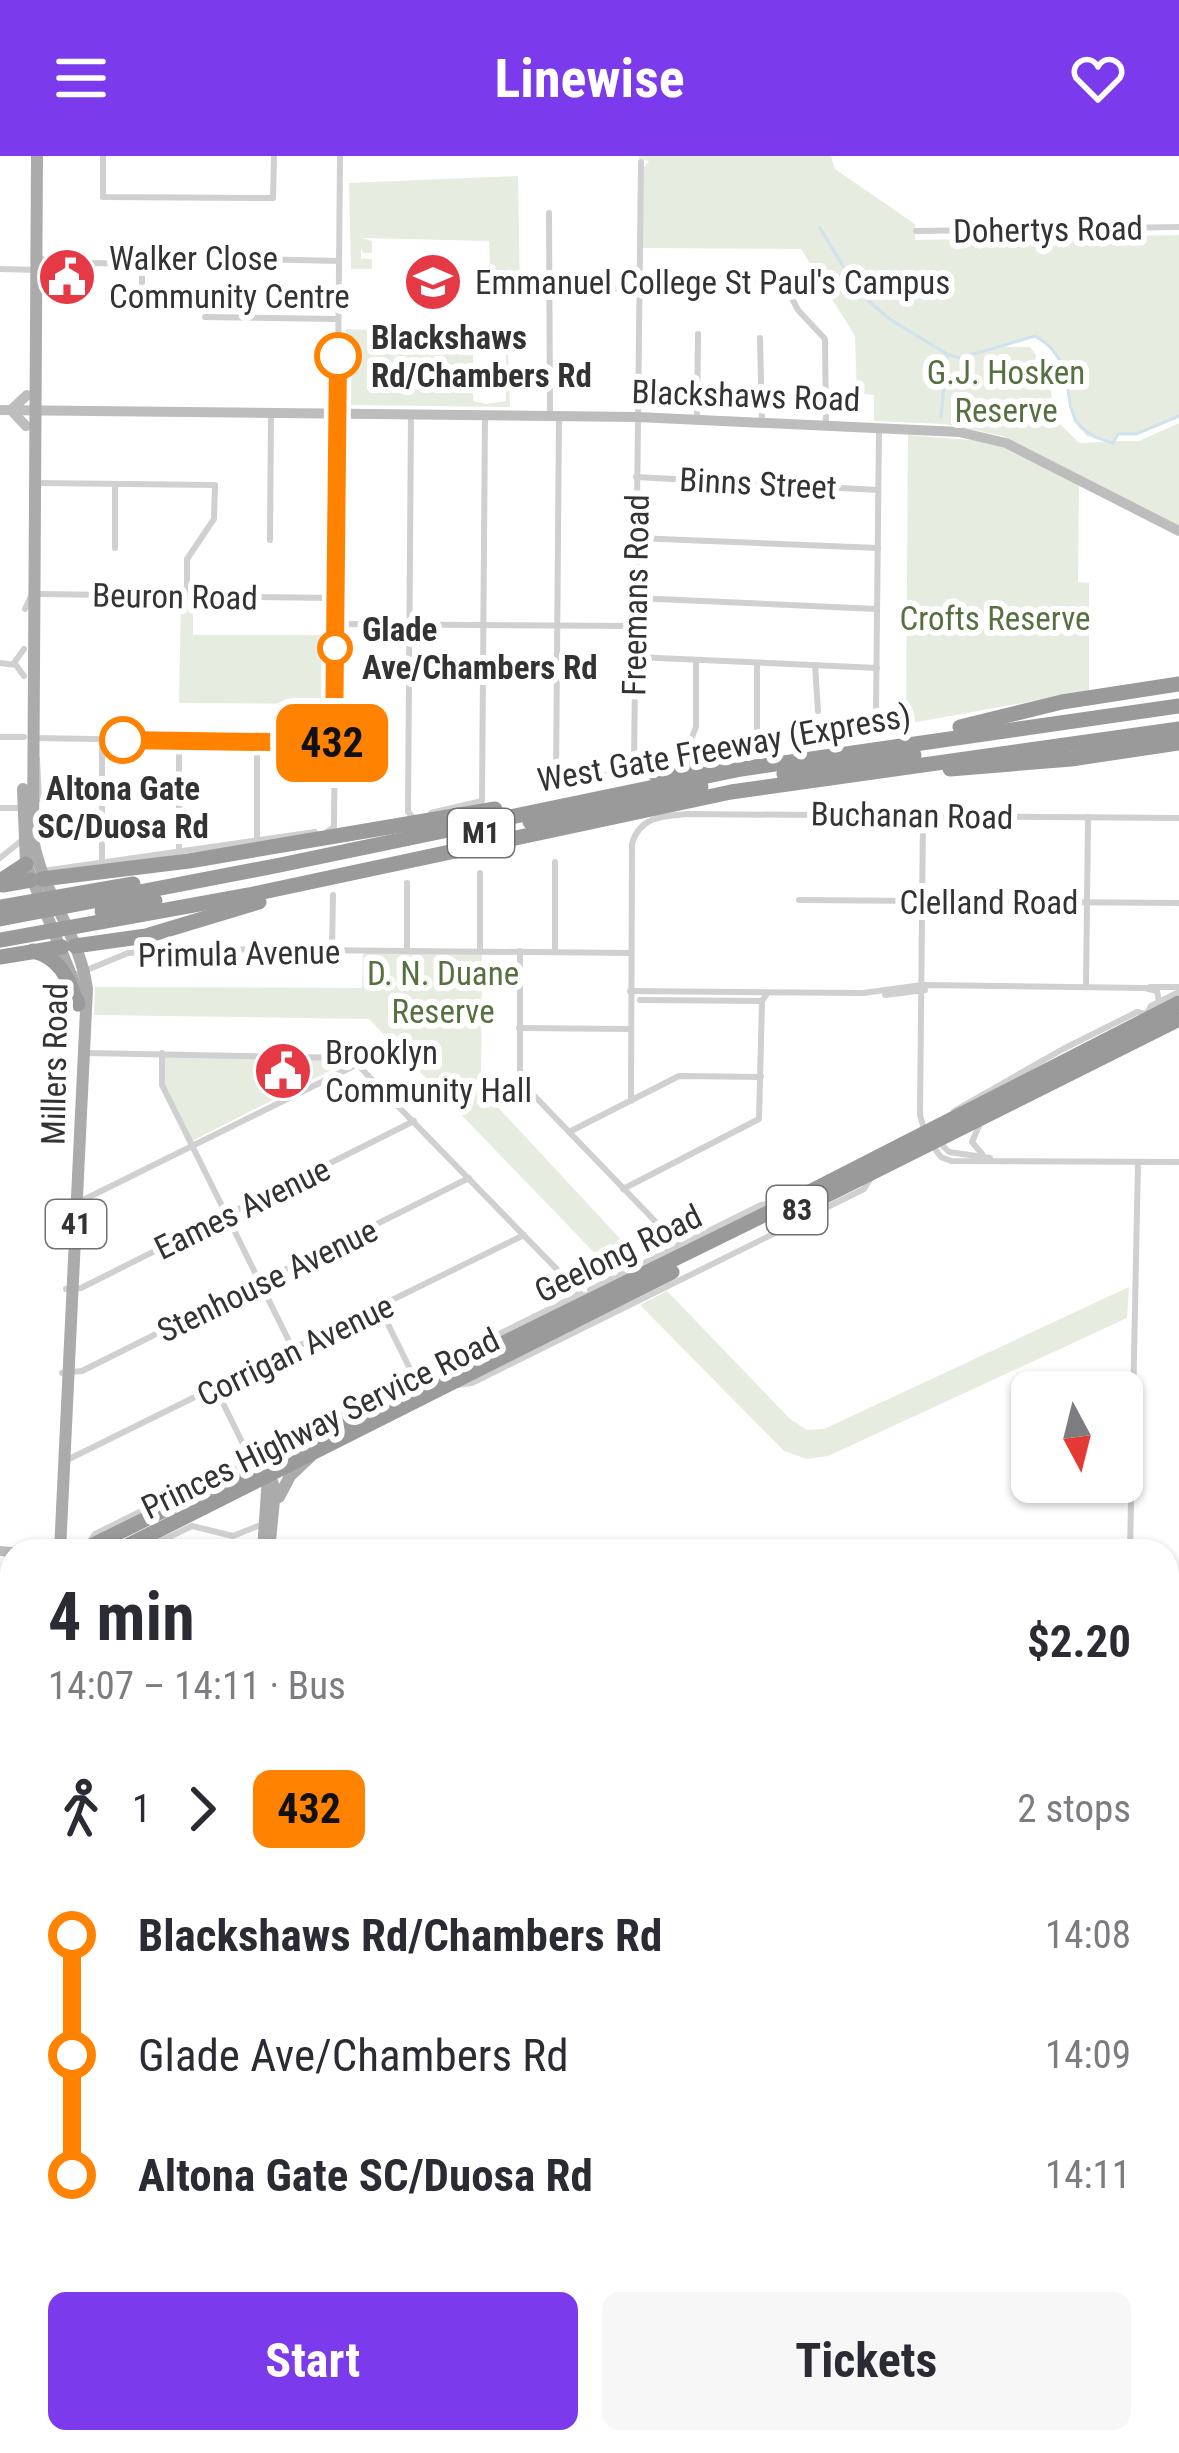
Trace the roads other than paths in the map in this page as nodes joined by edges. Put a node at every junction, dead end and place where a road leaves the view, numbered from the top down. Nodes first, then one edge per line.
1 (33, 156) edge
2 (104, 156) edge
3 (274, 156) edge
4 (340, 156) edge
5 (641, 162) dead end
6 (549, 212) dead end
7 (1179, 226) edge
8 (916, 231) dead end
9 (205, 258) dead end
10 (339, 260) junction
11 (37, 265) junction
12 (0, 268) edge
13 (639, 275) junction
14 (550, 288) junction
15 (638, 289) junction
16 (142, 295) dead end
17 (205, 316) dead end
18 (338, 319) junction
19 (698, 334) dead end
20 (760, 338) dead end
21 (26, 406) edge
22 (271, 412) junction
23 (337, 414) junction
24 (411, 415) junction
25 (485, 415) junction
26 (555, 416) junction
27 (637, 417) junction
28 (698, 420) junction
29 (762, 423) junction
30 (30, 426) junction
31 (826, 426) junction
32 (879, 428) junction
33 (636, 477) junction
34 (34, 483) junction
35 (115, 484) junction
36 (879, 490) junction
37 (1179, 531) edge
38 (636, 538) junction
39 (270, 540) dead end
40 (115, 548) dead end
41 (878, 548) junction
42 (32, 594) junction
43 (187, 596) junction
44 (336, 598) junction
45 (635, 598) junction
46 (877, 609) junction
47 (25, 610) junction
48 (335, 623) junction
49 (410, 624) junction
50 (483, 625) junction
51 (558, 626) junction
52 (635, 626) junction
53 (24, 649) junction
54 (635, 657) junction
55 (696, 660) junction
56 (758, 663) junction
57 (0, 664) edge
58 (10, 664) junction
59 (814, 665) junction
60 (877, 668) junction
61 (24, 676) junction
62 (1179, 684) edge
63 (1179, 697) edge
64 (1179, 706) edge
65 (876, 710) dead end
66 (818, 711) dead end
67 (1179, 719) edge
68 (960, 727) junction
69 (757, 728) dead end
70 (1179, 729) edge
71 (0, 736) edge
72 (692, 737) dead end
73 (102, 740) junction
74 (179, 741) junction
75 (29, 742) junction
76 (257, 742) junction
77 (334, 743) junction
78 (1179, 743) edge
79 (761, 788) junction
80 (489, 805) junction
81 (0, 808) edge
82 (23, 808) junction
83 (923, 815) junction
84 (1088, 817) junction
85 (1179, 818) edge
86 (23, 838) junction
87 (256, 840) junction
88 (179, 850) junction
89 (11, 852) junction
90 (0, 858) edge
91 (102, 862) junction
92 (555, 862) dead end
93 (375, 866) junction
94 (35, 868) junction
95 (480, 873) dead end
96 (0, 883) edge
97 (407, 884) dead end
98 (333, 895) dead end
99 (799, 900) dead end
100 (923, 902) junction
101 (1087, 902) junction
102 (1179, 903) edge
103 (0, 908) edge
104 (73, 911) junction
105 (31, 918) junction
106 (0, 919) edge
107 (0, 928) edge
108 (0, 940) edge
109 (332, 950) junction
110 (406, 950) junction
111 (33, 951) junction
112 (480, 951) junction
113 (520, 952) junction
114 (555, 952) junction
115 (631, 952) junction
116 (0, 957) edge
117 (74, 964) junction
118 (922, 988) junction
119 (1086, 988) junction
120 (1134, 988) junction
121 (1179, 990) edge
122 (630, 991) junction
123 (754, 993) junction
124 (769, 993) junction
125 (863, 993) junction
126 (894, 995) junction
127 (671, 996) junction
128 (640, 1000) dead end
129 (761, 1001) junction
130 (1179, 1003) edge
131 (78, 1004) joint
132 (1150, 1013) junction
133 (922, 1014) junction
134 (1179, 1019) edge
135 (520, 1028) junction
136 (629, 1029) junction
137 (81, 1053) junction
138 (162, 1053) junction
139 (358, 1064) junction
140 (761, 1077) junction
141 (631, 1100) junction
142 (920, 1109) junction
143 (983, 1119) junction
144 (414, 1120) junction
145 (569, 1132) junction
146 (934, 1135) junction
147 (194, 1148) junction
148 (895, 1149) junction
149 (1003, 1160) junction
150 (1138, 1162) junction
151 (1179, 1162) edge
152 (867, 1169) junction
153 (469, 1178) junction
154 (623, 1189) junction
155 (790, 1202) junction
156 (74, 1203) junction
157 (227, 1216) junction
158 (524, 1234) junction
159 (679, 1246) junction
160 (620, 1275) junction
161 (260, 1283) junction
162 (70, 1289) junction
163 (591, 1293) junction
164 (380, 1308) junction
165 (499, 1335) junction
166 (488, 1349) junction
167 (293, 1351) junction
168 (66, 1374) junction
169 (422, 1384) junction
170 (217, 1389) junction
171 (372, 1407) junction
172 (311, 1456) junction
173 (250, 1457) junction
174 (64, 1461) junction
175 (236, 1472) junction
176 (269, 1476) junction
177 (247, 1488) junction
178 (270, 1507) junction
179 (268, 1524) junction
180 (58, 1525) junction
181 (155, 1532) junction
182 (56, 1539) edge
183 (71, 1539) edge
184 (93, 1539) edge
185 (110, 1539) edge
186 (125, 1539) edge
187 (141, 1539) edge
188 (165, 1539) edge
189 (267, 1539) edge
190 (1130, 1539) edge

1 - 11 main road, Millers Road / 41
2 - 3 street
4 - 10 street
5 - 13 street, Freemans Road
6 - 14 street
7 - 8 street, Dohertys Road
9 - 10 street
10 - 18 street
11 - 12 street
11 - 16 street
11 - 21 main road, Millers Road / 41
13 - 15 street, Freemans Road
13 - 31 street
14 - 15 street
14 - 26 street
15 - 27 street, Freemans Road
17 - 18 street
18 - 23 street
19 - 28 street
20 - 29 street
21 - 22 main road, Blackshaws Road
21 - 30 main road, Millers Road / 41
21 - 30 main road
22 - 23 main road, Blackshaws Road
22 - 39 street
23 - 24 main road, Blackshaws Road
23 - 44 street
24 - 25 main road, Blackshaws Road
24 - 49 street
25 - 26 main road, Blackshaws Road
25 - 50 street
26 - 27 main road, Blackshaws Road
26 - 51 street
27 - 28 main road, Blackshaws Road
27 - 33 street, Freemans Road
28 - 29 main road, Blackshaws Road
29 - 31 main road, Blackshaws Road
30 - 34 main road, Millers Road / 41
30 - 47 main road, Millers Road / 41
31 - 32 main road, Blackshaws Road
32 - 36 street
32 - 37 main road, Blackshaws Road
33 - 36 street, Binns Street
33 - 38 street, Freemans Road
34 - 35 street
34 - 42 main road, Millers Road / 41
35 - 40 street
35 - 43 street
36 - 41 street
38 - 41 street
38 - 45 street, Freemans Road
41 - 46 street
42 - 43 street, Beuron Road
42 - 47 street
42 - 75 main road, Millers Road / 41
43 - 44 street, Beuron Road
44 - 48 street
45 - 46 street
45 - 52 street, Freemans Road
46 - 60 street
47 - 53 main road, Millers Road / 41
48 - 49 street
48 - 77 street
49 - 50 street
49 - 80 street
50 - 51 street
50 - 80 street
51 - 52 street
51 - 54 street, Freemans Road
52 - 54 street, Freemans Road
53 - 58 street
53 - 61 main road, Millers Road / 41
54 - 55 street
55 - 56 street
55 - 72 street
56 - 59 street
56 - 69 street
57 - 58 street
58 - 61 street
59 - 60 street
59 - 66 street
60 - 65 street
61 - 75 main road, Millers Road / 41
62 - 68 highway
63 - 68 highway, M1
64 - 104 highway, West Gate Freeway (Express) / M1
67 - 104 highway, West Gate Freeway (Express) / M1
68 - 80 highway, M1
70 - 79 highway, M1
71 - 75 street
73 - 74 street
73 - 75 street
73 - 91 street
74 - 76 street
74 - 88 street
75 - 82 main road, Millers Road / 41
75 - 94 main road, Millers Road / 41
76 - 77 street
76 - 87 street
77 - 87 street
78 - 79 highway
79 - 93 highway, M1
80 - 94 highway
80 - 104 highway, M1
81 - 82 street
82 - 86 main road, Millers Road / 41
83 - 84 street, Buchanan Road
83 - 100 street
83 - 115 street, Buchanan Road
84 - 85 street, Buchanan Road
84 - 101 street
86 - 89 street
86 - 94 main road, Millers Road / 41
87 - 88 street
88 - 91 street
89 - 90 street
89 - 94 street
91 - 94 street
92 - 114 street
93 - 104 highway, M1
93 - 117 highway
94 - 96 highway
94 - 117 main road, Millers Road / 41
95 - 112 street
97 - 110 street
98 - 109 street
99 - 100 street, Clelland Road
100 - 101 street, Clelland Road
100 - 118 street
101 - 102 street, Clelland Road
101 - 119 street
103 - 105 highway, M1
104 - 105 highway, West Gate Freeway (Express) / M1
105 - 106 highway, West Gate Freeway (Express) / M1
105 - 107 highway, West Gate Freeway (Express) / M1
105 - 108 highway, M1
109 - 110 street, Primula Avenue
109 - 117 street, Primula Avenue
110 - 112 street, Primula Avenue
111 - 116 highway
111 - 117 highway
111 - 117 highway
112 - 113 street, Primula Avenue
113 - 114 street, Primula Avenue
113 - 135 street
114 - 115 street, Primula Avenue
115 - 122 street
117 - 131 highway
117 - 137 main road, Millers Road / 41
118 - 119 street
118 - 125 street
118 - 126 street
118 - 133 street
119 - 120 street
120 - 121 street
120 - 132 street
121 - 132 street
122 - 127 street
122 - 136 street
123 - 124 street
123 - 127 street
123 - 129 street
124 - 125 street
124 - 129 street
125 - 126 street
126 - 133 street
127 - 128 street
127 - 129 street
129 - 140 street
130 - 132 highway, Geelong Road / 83
131 - 137 main road, Millers Road / 41
132 - 146 highway, Geelong Road / 83
133 - 142 street
134 - 143 highway, Geelong Road / 83
135 - 136 street
135 - 145 street
136 - 141 street
137 - 138 street
137 - 156 main road, Millers Road / 41
138 - 139 street
138 - 147 street
139 - 144 street
139 - 147 street
140 - 141 street
140 - 154 street
141 - 145 street
142 - 146 street
142 - 148 street
143 - 146 highway, Geelong Road / 83
143 - 149 street
144 - 153 street
144 - 157 street, Eames Avenue
145 - 154 street
146 - 148 highway, Geelong Road / 83
146 - 149 street
146 - 152 highway, Geelong Road / 83
147 - 156 street
147 - 157 street
148 - 152 highway, Geelong Road / 83
149 - 150 street
150 - 151 street
150 - 190 street
152 - 155 highway, Geelong Road / 83
152 - 169 highway, Geelong Road / 83
153 - 158 street
153 - 161 street, Stenhouse Avenue
154 - 159 street
155 - 159 street, Princes Highway Service Road
155 - 163 highway, Geelong Road / 83
156 - 162 main road, Millers Road / 41
157 - 161 street
157 - 162 street, Eames Avenue
158 - 163 street
158 - 164 street, Corrigan Avenue
159 - 160 street, Princes Highway Service Road
160 - 163 street, Princes Highway Service Road
160 - 163 street, Princes Highway Service Road
161 - 167 street
161 - 168 street, Stenhouse Avenue
162 - 168 main road, Millers Road / 41
163 - 165 street, Princes Highway Service Road
163 - 166 highway, Geelong Road / 83
164 - 167 street, Corrigan Avenue
164 - 169 street
165 - 166 street
165 - 169 street, Princes Highway Service Road
166 - 169 highway, Geelong Road / 83
167 - 170 street, Corrigan Avenue
168 - 174 main road, Millers Road / 41
168 - 180 main road, Millers Road / 41
169 - 171 highway, Geelong Road / 83
169 - 172 highway, Geelong Road / 83
169 - 173 street, Princes Highway Service Road
170 - 173 street
170 - 174 street, Corrigan Avenue
171 - 175 highway, Geelong Road / 83
171 - 176 highway
172 - 176 highway, Geelong Road / 83
172 - 178 main road
173 - 184 street, Princes Highway Service Road
174 - 180 main road, Millers Road / 41
175 - 176 highway
175 - 185 highway, Geelong Road
176 - 177 highway, Geelong Road / 83
176 - 178 main road
177 - 178 main road
177 - 181 highway, Geelong Road
178 - 179 main road
179 - 188 street
179 - 189 main road
180 - 182 main road, Millers Road
180 - 183 main road
181 - 186 highway
181 - 187 highway, Geelong Road

